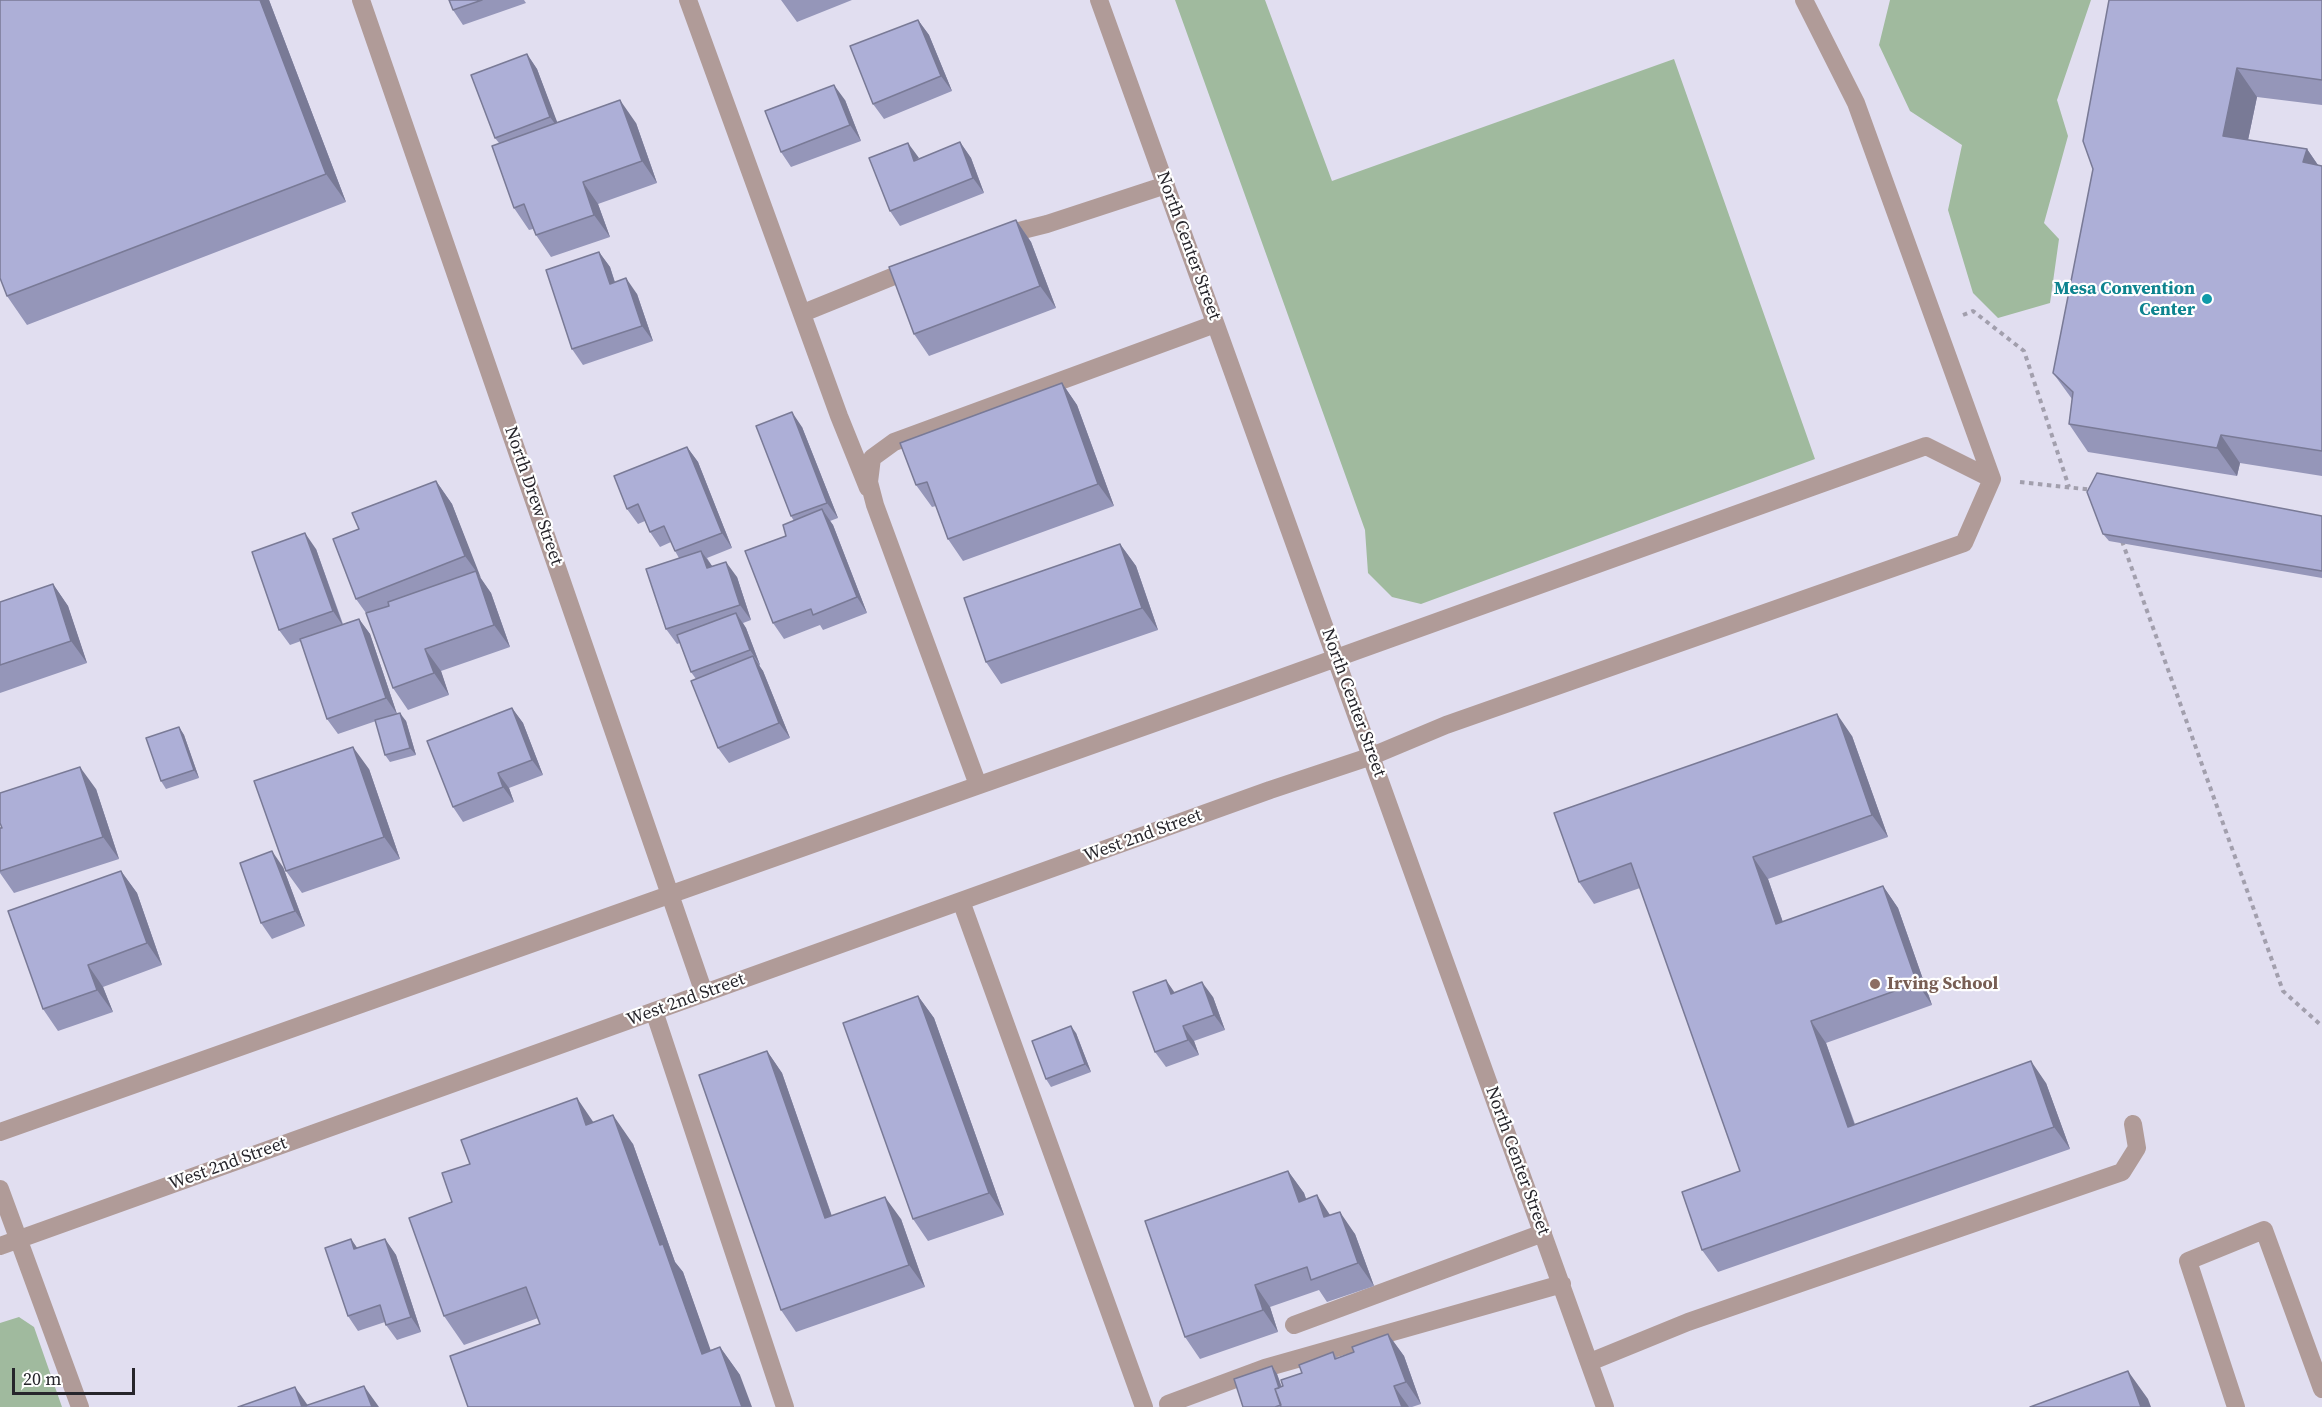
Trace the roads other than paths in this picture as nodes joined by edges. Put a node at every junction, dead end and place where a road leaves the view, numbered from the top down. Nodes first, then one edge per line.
1 (361, 0) edge
2 (688, 0) edge
3 (1100, 0) edge
4 (1804, 0) edge
5 (1166, 185) junction
6 (983, 240) edge
7 (930, 261) edge
8 (803, 314) junction
9 (1215, 324) junction
10 (1992, 479) junction
11 (875, 505) junction
12 (1336, 657) junction
13 (1372, 756) junction
14 (978, 785) junction
15 (671, 894) junction
16 (961, 901) junction
17 (704, 993) junction
18 (654, 1011) junction
19 (2133, 1124) dead end
20 (0, 1132) edge
21 (0, 1189) edge
22 (1543, 1233) junction
23 (19, 1239) junction
24 (0, 1246) edge
25 (1562, 1284) junction
26 (1294, 1326) dead end
27 (1590, 1362) junction
28 (2322, 1389) edge
29 (1168, 1404) dead end
30 (80, 1407) edge
31 (785, 1407) edge
32 (1144, 1407) edge
33 (1605, 1407) edge
34 (2236, 1407) edge

1 - 15 street, North Drew Street
2 - 8 street
3 - 5 street, North Center Street
4 - 10 street
5 - 6 street
5 - 9 street, North Center Street
7 - 8 street
8 - 11 street
9 - 11 street
9 - 12 street, North Center Street
10 - 12 street
10 - 13 street, West 2nd Street
11 - 14 street
12 - 13 street, North Center Street
12 - 14 street
13 - 16 street, West 2nd Street
13 - 22 street, North Center Street
14 - 15 street
15 - 17 street, North Drew Street
15 - 20 street
16 - 17 street, West 2nd Street
16 - 32 street
17 - 18 street, West 2nd Street
18 - 23 street, West 2nd Street
18 - 31 street
19 - 27 street
21 - 23 street
22 - 25 street, North Center Street
22 - 26 street
23 - 24 street, West 2nd Street
23 - 30 street
25 - 27 street, North Center Street
25 - 29 street
27 - 33 street, North Center Street
28 - 34 street

